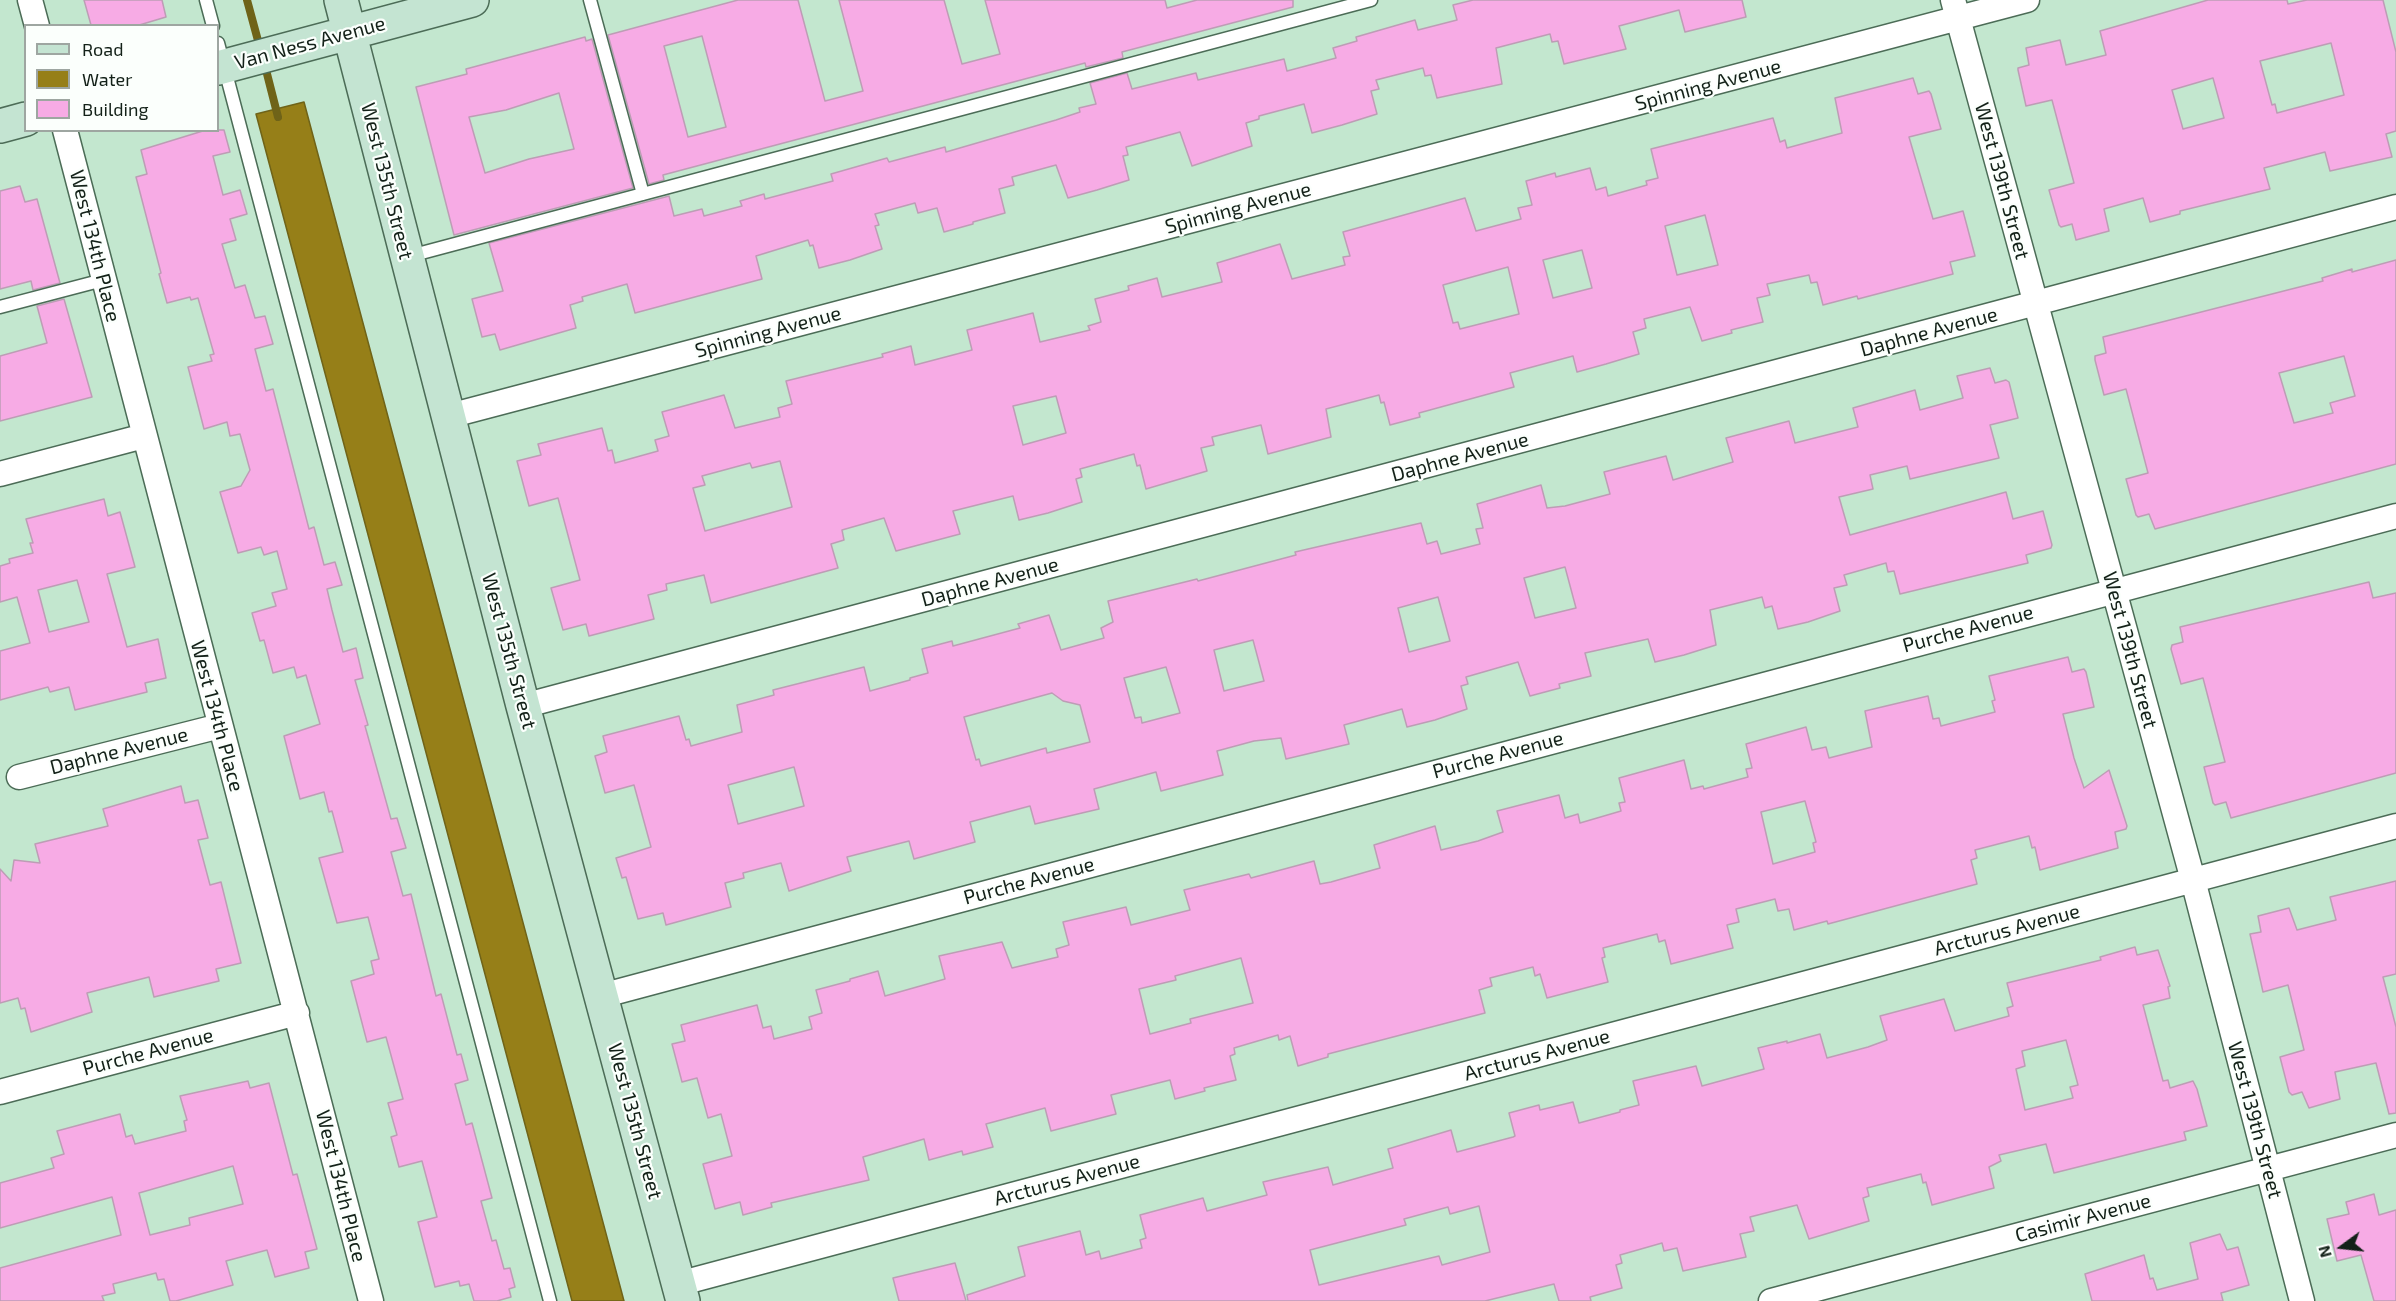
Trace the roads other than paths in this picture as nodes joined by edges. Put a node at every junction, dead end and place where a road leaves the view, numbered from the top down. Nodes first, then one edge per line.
1 (30, 0) edge
2 (206, 0) edge
3 (340, 0) edge
4 (472, 0) edge
5 (590, 0) edge
6 (1371, 0) edge
7 (2027, 0) edge
8 (1956, 9) edge
9 (36, 24) edge
10 (212, 24) edge
11 (349, 33) junction
12 (225, 60) edge
13 (24, 120) edge
14 (0, 126) edge
15 (66, 132) edge
16 (643, 194) junction
17 (2396, 207) edge
18 (407, 256) junction
19 (103, 280) junction
20 (2035, 304) junction
21 (0, 307) edge
22 (448, 416) junction
23 (144, 436) junction
24 (0, 474) edge
25 (2396, 516) edge
26 (2114, 590) junction
27 (523, 706) junction
28 (220, 726) junction
29 (19, 777) dead end
30 (2396, 826) edge
31 (2193, 880) junction
32 (601, 996) junction
33 (297, 1013) junction
34 (0, 1092) edge
35 (2396, 1135) edge
36 (2268, 1168) junction
37 (680, 1292) edge
38 (371, 1301) edge
39 (550, 1301) edge
40 (1771, 1301) edge
41 (2302, 1301) edge

1 - 9 street
2 - 10 lane
3 - 11 street, West 135th Street
4 - 11 street, Van Ness Avenue
5 - 16 lane
6 - 16 lane
7 - 8 street, Spinning Avenue
8 - 20 street, West 139th Street
8 - 22 street, Spinning Avenue
11 - 12 street, Van Ness Avenue
11 - 18 street, West 135th Street
12 - 39 lane
13 - 14 street
15 - 19 street, West 134th Place
16 - 18 lane
17 - 20 street, Daphne Avenue
18 - 22 street, West 135th Street
19 - 21 lane
19 - 23 street, West 134th Place
20 - 26 street, West 139th Street
20 - 27 street, Daphne Avenue
22 - 27 street, West 135th Street
23 - 24 street
23 - 28 street, West 134th Place
25 - 26 street, Purche Avenue
26 - 31 street, West 139th Street
26 - 32 street, Purche Avenue
27 - 32 street, West 135th Street
28 - 29 street, Daphne Avenue
28 - 33 street, West 134th Place
30 - 31 street, Arcturus Avenue
31 - 36 street, West 139th Street
31 - 37 street, Arcturus Avenue
32 - 37 street, West 135th Street
33 - 34 street, Purche Avenue
33 - 38 street, West 134th Place
35 - 36 street, Casimir Avenue
36 - 40 street, Casimir Avenue
36 - 41 street, West 139th Street

